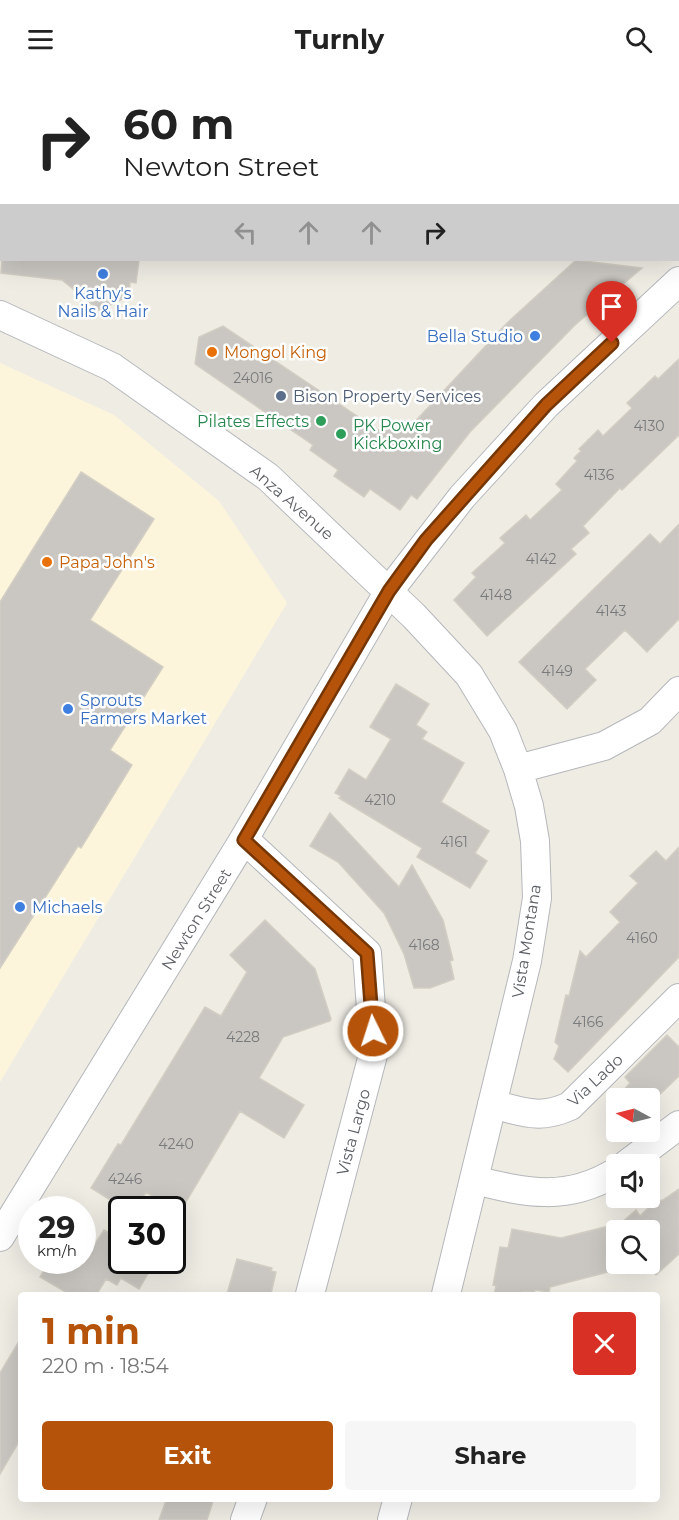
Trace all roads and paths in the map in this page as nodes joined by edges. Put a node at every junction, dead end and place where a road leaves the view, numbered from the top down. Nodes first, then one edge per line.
1 (679, 281) edge
2 (0, 315) edge
3 (389, 591) junction
4 (679, 691) edge
5 (518, 769) junction
6 (244, 840) junction
7 (679, 998) edge
8 (492, 1104) junction
9 (679, 1125) edge
10 (640, 1154) edge
11 (606, 1177) edge
12 (474, 1180) junction
13 (0, 1237) edge
14 (311, 1292) edge
15 (447, 1292) edge
16 (252, 1502) edge
17 (397, 1502) edge
18 (245, 1520) edge
19 (392, 1520) edge

1 - 3 street, Newton Street
2 - 3 street, Anza Avenue
3 - 5 street, Vista Montana
3 - 6 street, Newton Street
4 - 5 street
5 - 8 street, Vista Montana
6 - 13 street, Newton Street
6 - 14 street, Vista Largo
7 - 8 street, Via Lado
8 - 12 street, Vista Montana
9 - 10 street
11 - 12 street
12 - 15 street, Vista Montana
16 - 18 street
17 - 19 street

